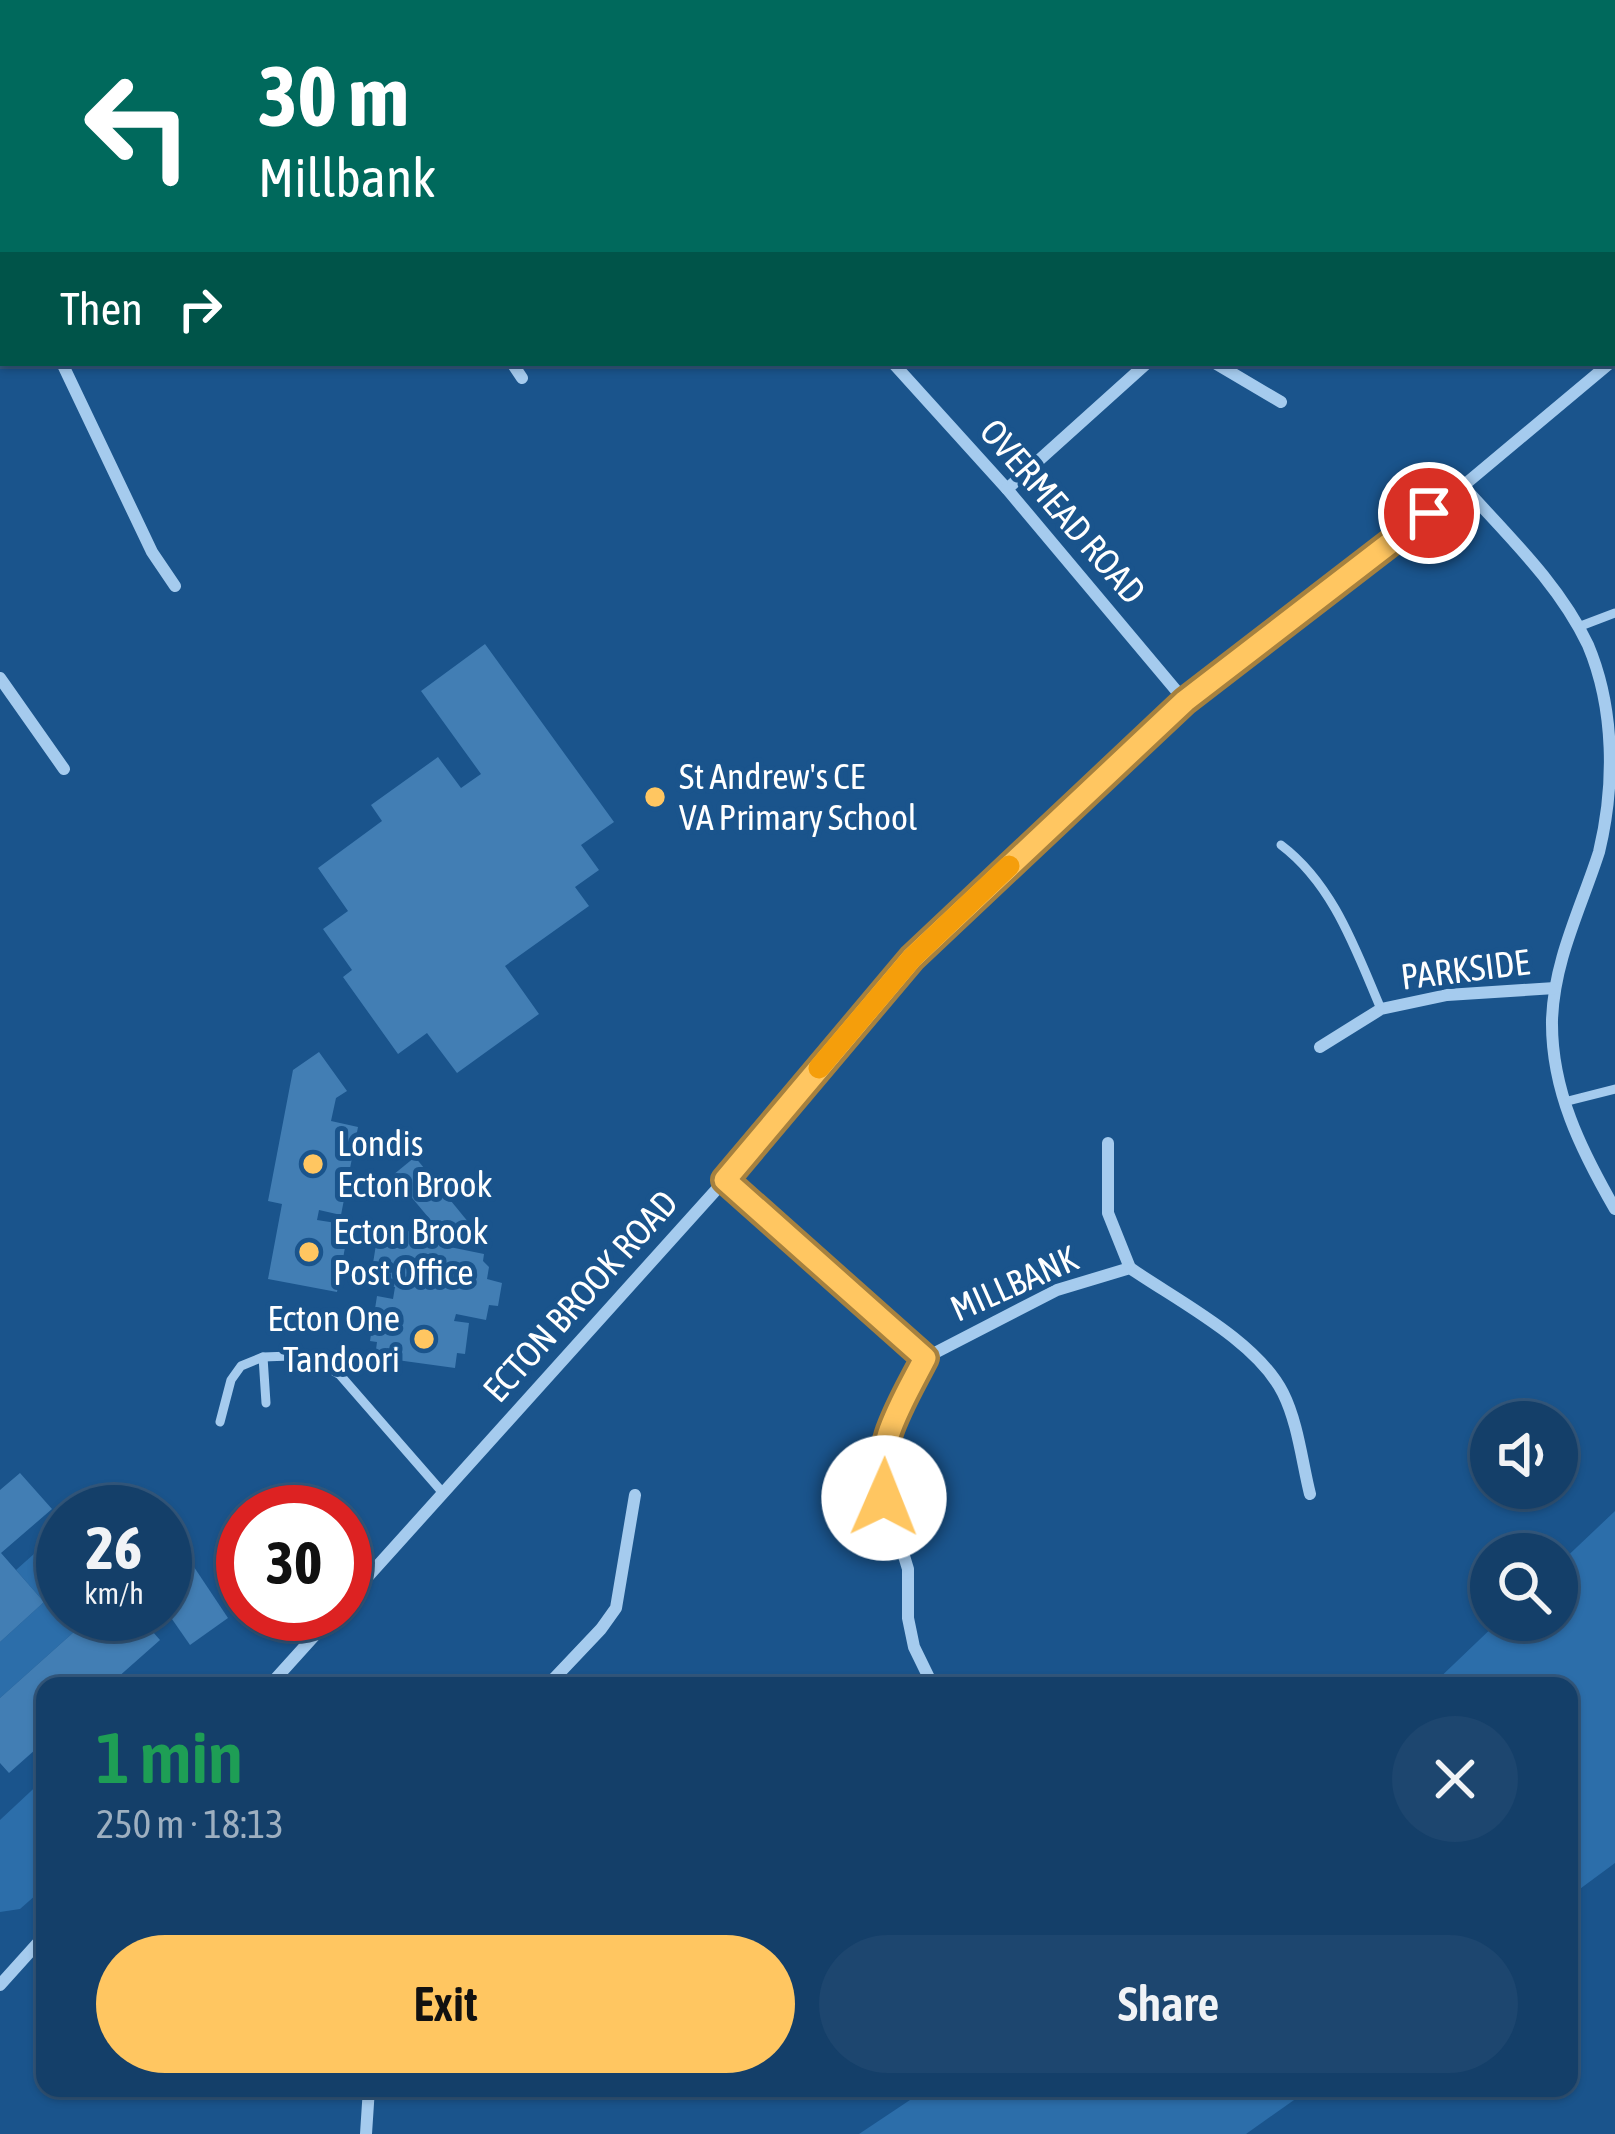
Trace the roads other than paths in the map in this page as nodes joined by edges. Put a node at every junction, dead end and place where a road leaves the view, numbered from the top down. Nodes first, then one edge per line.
1 (63, 366) edge
2 (514, 366) edge
3 (896, 366) edge
4 (1144, 366) edge
5 (1219, 366) edge
6 (1606, 366) edge
7 (522, 378) dead end
8 (1281, 402) dead end
9 (1463, 486) junction
10 (1007, 489) junction
11 (175, 586) dead end
12 (1615, 613) edge
13 (1579, 627) junction
14 (0, 678) edge
15 (1185, 701) junction
16 (64, 769) dead end
17 (1281, 845) dead end
18 (1608, 850) edge
19 (1555, 988) junction
20 (1382, 1010) junction
21 (1320, 1047) dead end
22 (1615, 1089) edge
23 (1564, 1102) junction
24 (1108, 1143) dead end
25 (725, 1180) junction
26 (1615, 1209) edge
27 (1130, 1268) junction
28 (263, 1358) junction
29 (925, 1358) junction
30 (266, 1403) dead end
31 (220, 1422) dead end
32 (443, 1493) junction
33 (1310, 1494) dead end
34 (635, 1495) dead end
35 (372, 1572) edge
36 (310, 1641) edge
37 (277, 1677) edge
38 (556, 1677) edge
39 (929, 1677) edge
40 (36, 1944) edge
41 (2, 1979) edge
42 (368, 2097) edge
43 (366, 2134) edge

1 - 11 street
2 - 7 street
3 - 10 street, OVERMEAD ROAD
4 - 10 street
5 - 8 street
6 - 9 street, ECTON BROOK ROAD
9 - 13 street, PARKSIDE
9 - 15 street, ECTON BROOK ROAD
10 - 15 street, OVERMEAD ROAD
12 - 13 lane
13 - 18 street, PARKSIDE
14 - 16 street
15 - 25 street, ECTON BROOK ROAD
17 - 20 lane
18 - 19 street, PARKSIDE
19 - 20 street, PARKSIDE
19 - 23 street, PARKSIDE
20 - 21 street, PARKSIDE
22 - 23 lane
23 - 26 street, PARKSIDE
24 - 27 street, MILLBANK
25 - 29 street, MILLBANK
25 - 32 street, ECTON BROOK ROAD
27 - 29 street, MILLBANK
27 - 33 street, MILLBANK
28 - 30 lane
28 - 31 lane
28 - 32 lane
29 - 39 street, MILLBANK
32 - 35 street, ECTON BROOK ROAD
34 - 38 street
36 - 37 street
40 - 41 street
42 - 43 street

